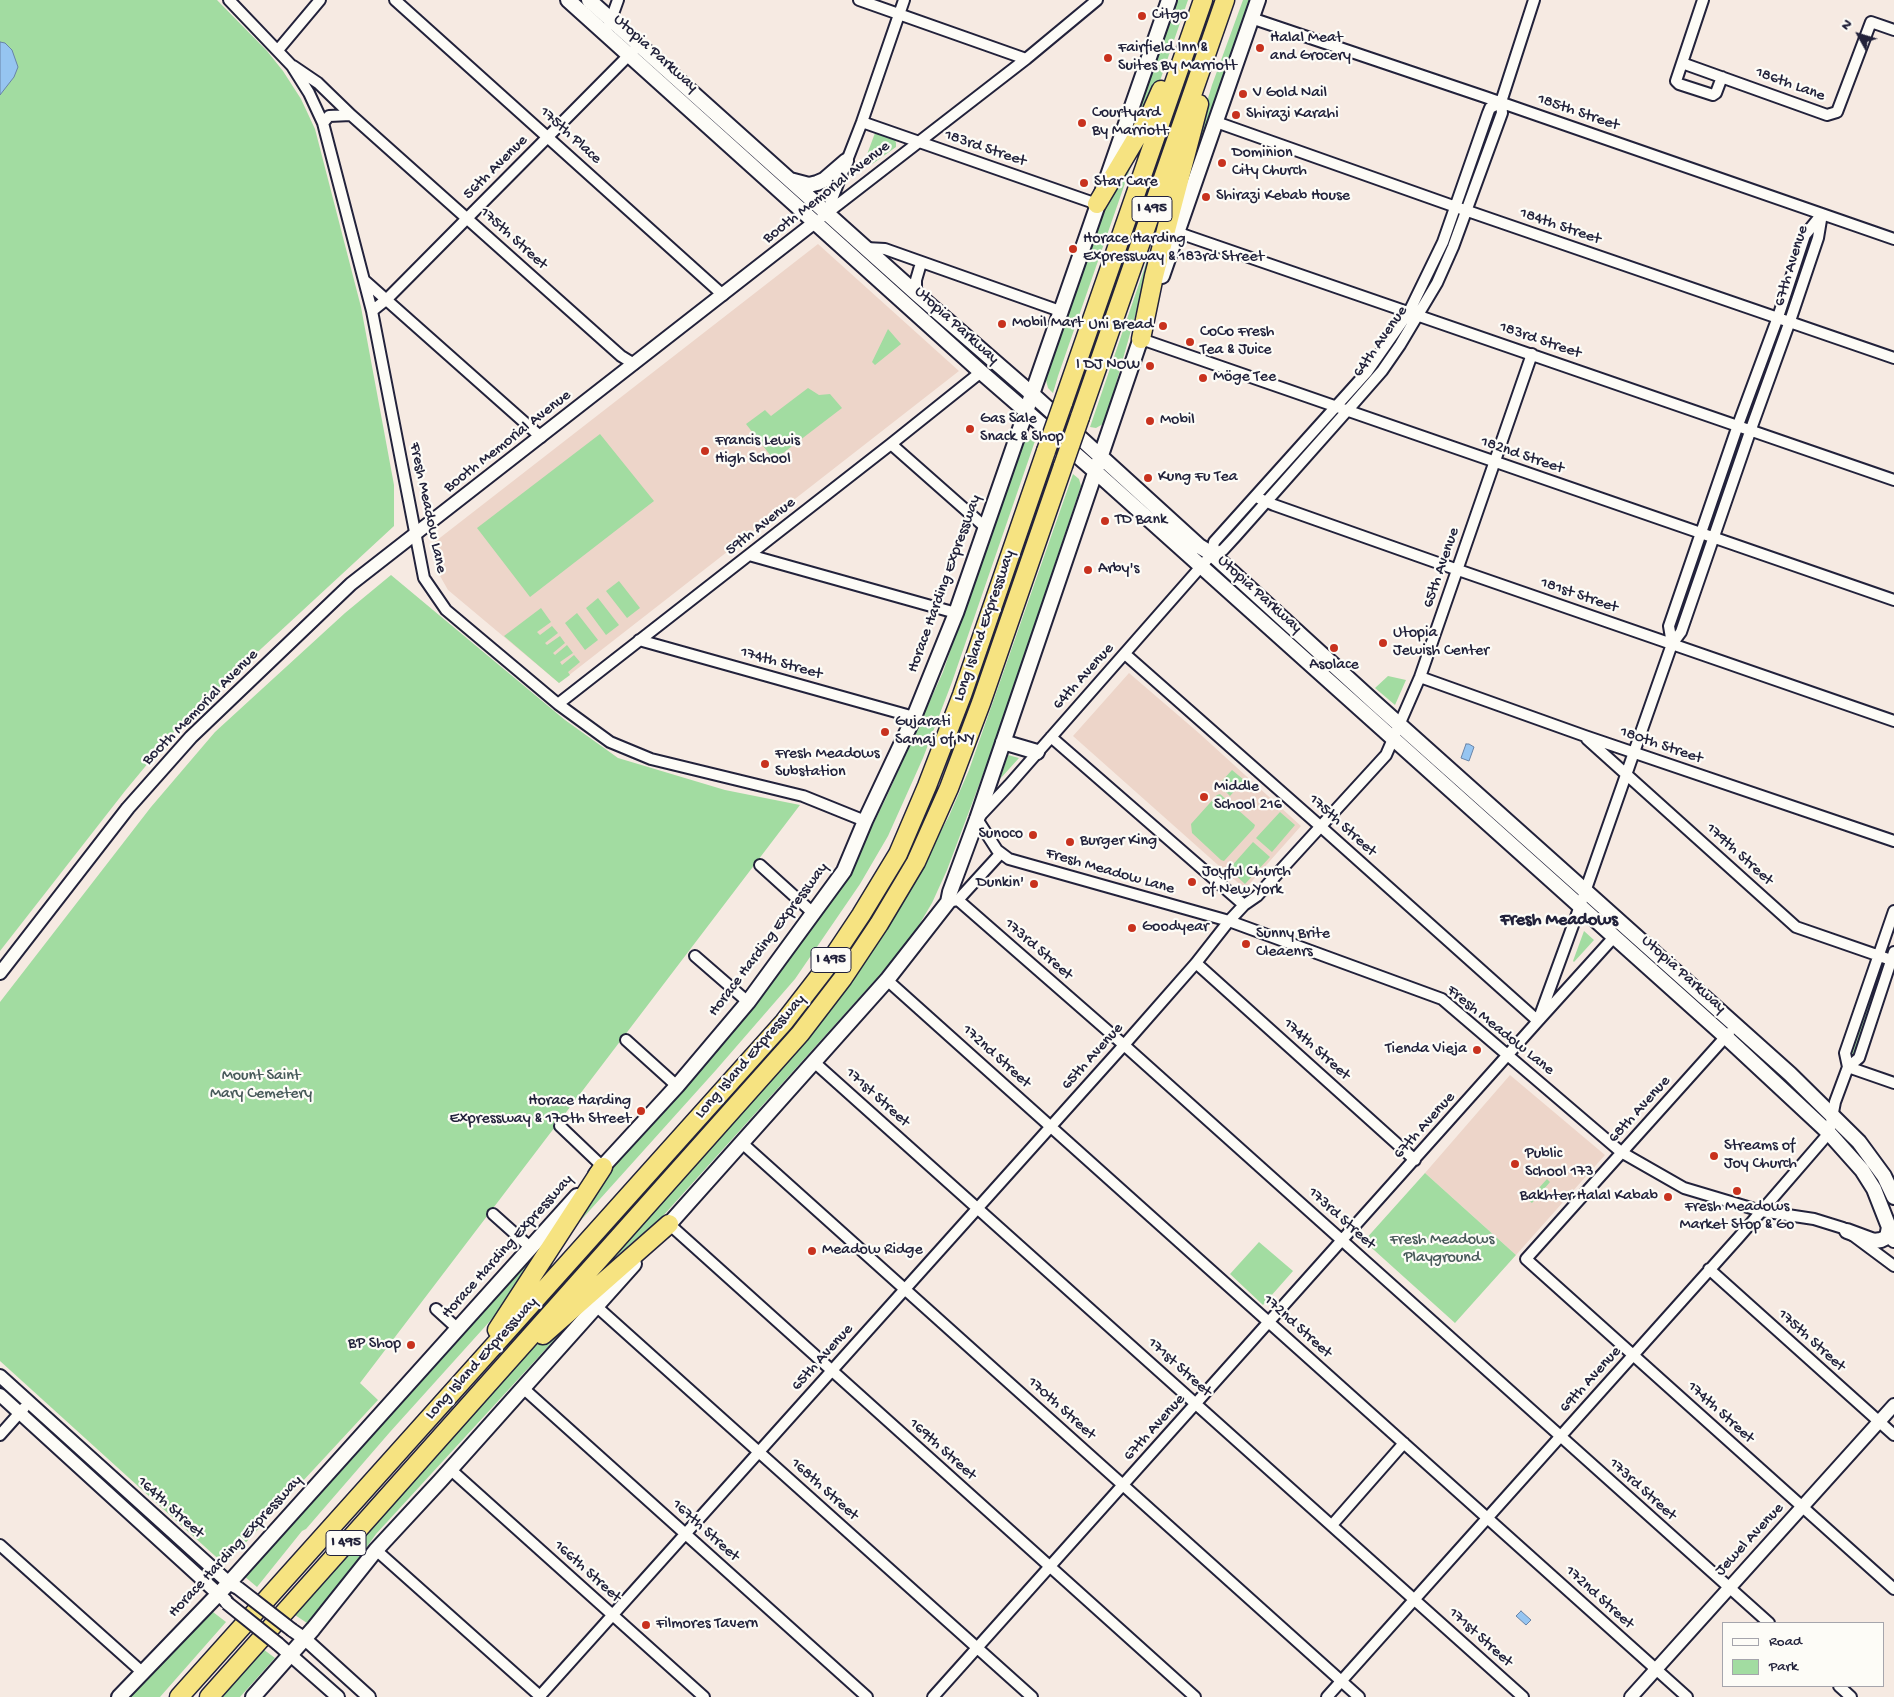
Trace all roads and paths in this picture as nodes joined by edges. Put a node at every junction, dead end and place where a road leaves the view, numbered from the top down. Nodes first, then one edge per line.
1 (230, 0) edge
2 (320, 0) edge
3 (396, 0) edge
4 (568, 0) edge
5 (589, 0) edge
6 (618, 0) edge
7 (859, 0) edge
8 (904, 0) edge
9 (1097, 0) edge
10 (1168, 0) edge
11 (1202, 0) edge
12 (1226, 0) edge
13 (1258, 0) edge
14 (1534, 0) edge
15 (1703, 0) edge
16 (899, 14) junction
17 (1252, 18) junction
18 (608, 27) junction
19 (1894, 30) edge
20 (278, 50) junction
21 (634, 50) junction
22 (1026, 59) junction
23 (1682, 64) junction
24 (292, 66) junction
25 (1722, 77) junction
26 (1501, 102) junction
27 (351, 115) junction
28 (862, 122) junction
29 (1216, 122) junction
30 (323, 123) junction
31 (548, 137) junction
32 (920, 142) junction
33 (846, 161) junction
34 (789, 180) junction
35 (1097, 204) junction
36 (1461, 209) junction
37 (826, 213) junction
38 (1822, 214) junction
39 (467, 218) junction
40 (815, 222) junction
41 (1176, 232) junction
42 (1894, 239) edge
43 (866, 248) junction
44 (922, 263) junction
45 (364, 280) junction
46 (916, 293) junction
47 (723, 295) junction
48 (387, 299) junction
49 (1060, 311) junction
50 (372, 312) junction
51 (1414, 313) junction
52 (1778, 317) junction
53 (1790, 322) junction
54 (1141, 339) junction
55 (1532, 354) junction
56 (1894, 358) edge
57 (634, 364) junction
58 (981, 372) junction
59 (1032, 394) junction
60 (1338, 406) junction
61 (1348, 410) junction
62 (1026, 412) junction
63 (1738, 425) junction
64 (1751, 429) junction
65 (541, 437) junction
66 (892, 444) junction
67 (1101, 456) junction
68 (1495, 462) junction
69 (1096, 472) junction
70 (1894, 480) edge
71 (1256, 497) junction
72 (1267, 502) junction
73 (985, 528) junction
74 (1701, 533) junction
75 (414, 536) junction
76 (1714, 538) junction
77 (1212, 554) junction
78 (749, 555) junction
79 (1202, 567) junction
80 (1457, 569) junction
81 (1894, 600) edge
82 (956, 613) junction
83 (639, 640) junction
84 (1672, 644) junction
85 (1125, 654) junction
86 (1420, 677) junction
87 (558, 704) junction
88 (914, 717) junction
89 (1894, 721) edge
90 (1399, 724) junction
91 (1584, 736) junction
92 (1051, 737) junction
93 (1393, 738) junction
94 (1003, 742) junction
95 (1037, 752) junction
96 (1634, 752) junction
97 (1626, 775) junction
98 (976, 819) junction
99 (865, 821) junction
100 (1320, 826) junction
101 (1894, 842) edge
102 (1000, 854) junction
103 (760, 865) dead end
104 (1586, 892) junction
105 (953, 901) junction
106 (1244, 905) junction
107 (1580, 906) junction
108 (1894, 911) edge
109 (813, 913) junction
110 (1229, 921) junction
111 (1614, 937) junction
112 (695, 956) dead end
113 (1878, 956) junction
114 (1893, 958) edge
115 (1196, 963) junction
116 (0, 973) edge
117 (887, 980) junction
118 (748, 1002) junction
119 (1538, 1021) junction
120 (1736, 1025) junction
121 (1726, 1037) junction
122 (626, 1040) dead end
123 (1124, 1045) junction
124 (1508, 1056) junction
125 (814, 1062) junction
126 (1848, 1067) junction
127 (1894, 1083) edge
128 (677, 1086) junction
129 (1833, 1115) junction
130 (560, 1126) dead end
131 (1051, 1126) junction
132 (1830, 1133) junction
133 (742, 1143) junction
134 (1621, 1152) junction
135 (1415, 1160) junction
136 (603, 1166) junction
137 (1894, 1197) edge
138 (978, 1208) junction
139 (1761, 1211) junction
140 (493, 1214) dead end
141 (669, 1224) junction
142 (1847, 1231) junction
143 (1892, 1233) edge
144 (1342, 1241) junction
145 (531, 1248) junction
146 (1526, 1259) joint
147 (1894, 1266) edge
148 (1709, 1269) junction
149 (905, 1290) junction
150 (596, 1306) junction
151 (436, 1309) dead end
152 (1269, 1322) junction
153 (458, 1329) junction
154 (1634, 1355) junction
155 (832, 1371) junction
156 (0, 1376) edge
157 (466, 1377) junction
158 (523, 1388) junction
159 (483, 1389) junction
160 (0, 1395) edge
161 (29, 1403) junction
162 (1196, 1404) junction
163 (1894, 1405) edge
164 (20, 1413) junction
165 (1879, 1422) junction
166 (0, 1435) edge
167 (1561, 1436) junction
168 (1894, 1436) edge
169 (1404, 1444) junction
170 (759, 1452) junction
171 (450, 1469) junction
172 (1123, 1485) junction
173 (1803, 1507) junction
174 (1487, 1518) junction
175 (1332, 1525) junction
176 (686, 1534) junction
177 (0, 1545) edge
178 (376, 1550) junction
179 (1050, 1567) junction
180 (234, 1586) junction
181 (1729, 1587) junction
182 (1894, 1589) edge
183 (223, 1599) junction
184 (1414, 1599) junction
185 (613, 1615) junction
186 (1768, 1622) edge
187 (305, 1639) junction
188 (977, 1648) junction
189 (291, 1655) junction
190 (1656, 1669) junction
191 (142, 1672) junction
192 (1342, 1681) junction
193 (1840, 1687) edge
194 (119, 1697) edge
195 (179, 1697) edge
196 (209, 1697) edge
197 (253, 1697) edge
198 (338, 1697) edge
199 (369, 1697) edge
200 (540, 1697) edge
201 (704, 1697) edge
202 (867, 1697) edge
203 (933, 1697) edge
204 (1032, 1697) edge
205 (1195, 1697) edge
206 (1327, 1697) edge
207 (1359, 1697) edge
208 (1523, 1697) edge
209 (1631, 1697) edge
210 (1687, 1697) edge
211 (1851, 1697) edge

1 - 20 street, Fresh Meadow Lane
2 - 20 street
3 - 31 street, 175th Place
4 - 18 main road, Utopia Parkway
5 - 18 main road, Utopia Parkway
6 - 18 street
7 - 16 street
8 - 16 street
9 - 22 street, Booth Memorial Avenue
10 - 35 main road, Horace Harding Expressway
11 - 35 highway
11 - 157 highway, Long Island Expressway / I 495, bridge
12 - 54 highway
12 - 159 highway, Long Island Expressway / I 495, bridge
13 - 17 main road
14 - 26 street, 64th Avenue
15 - 23 street
16 - 22 street
16 - 28 street
17 - 26 street, 185th Street
17 - 29 main road
18 - 21 main road, Utopia Parkway
19 - 25 street, 186th Lane
20 - 24 street, Fresh Meadow Lane
21 - 31 street, 56th Avenue
21 - 34 main road, Utopia Parkway
21 - 40 main road, Utopia Parkway
22 - 32 street, Booth Memorial Avenue
23 - 25 street, 186th Lane
23 - 25 street
24 - 27 street, 175th Street
24 - 30 street, Fresh Meadow Lane
26 - 36 street, 64th Avenue
26 - 38 street, 185th Street
27 - 30 street
27 - 39 street, 175th Street
28 - 32 street, 183rd Street
28 - 33 street
29 - 36 street, 184th Street
29 - 41 main road
30 - 45 street, Fresh Meadow Lane
31 - 39 street, 56th Avenue
31 - 47 street, 175th Place
32 - 35 street, 183rd Street
32 - 37 street, Booth Memorial Avenue
33 - 34 main road
33 - 37 street
34 - 37 main road, Utopia Parkway
35 - 49 main road, Horace Harding Expressway
36 - 51 street, 64th Avenue
36 - 52 street, 184th Street
37 - 40 street, Booth Memorial Avenue
37 - 43 main road, Utopia Parkway
38 - 42 street, 185th Street
38 - 52 street, 67th Avenue
38 - 53 street, 67th Avenue
39 - 48 street, 56th Avenue
39 - 57 street, 175th Street
40 - 47 street, Booth Memorial Avenue
40 - 58 main road, Utopia Parkway
41 - 51 street, 183rd Street
41 - 54 main road
43 - 44 street
43 - 46 main road, Utopia Parkway
44 - 46 street
44 - 49 street
45 - 48 street
45 - 50 street, Fresh Meadow Lane
46 - 59 main road, Utopia Parkway
47 - 57 street, Booth Memorial Avenue
48 - 50 street, 56th Avenue
48 - 65 street
49 - 59 main road, Horace Harding Expressway
50 - 75 street, Fresh Meadow Lane
51 - 55 street, 183rd Street
51 - 60 street, 64th Avenue
51 - 61 street, 64th Avenue
52 - 53 street, 184th Street
52 - 63 street, 67th Avenue
53 - 56 street, 184th Street
53 - 64 street, 67th Avenue
54 - 60 street, 182nd Street
54 - 67 main road
55 - 63 street, 183rd Street
55 - 68 street, 65th Avenue
57 - 65 street, Booth Memorial Avenue
58 - 62 main road, Utopia Parkway
58 - 66 street, 59th Avenue
59 - 62 main road, Horace Harding Expressway
59 - 67 main road, Utopia Parkway
60 - 61 street, 182nd Street
60 - 71 street, 64th Avenue
61 - 68 street, 182nd Street
61 - 72 street, 64th Avenue
62 - 69 main road, Utopia Parkway
62 - 73 main road, Horace Harding Expressway
63 - 64 street, 183rd Street
63 - 74 street, 67th Avenue
64 - 70 street, 183rd Street
64 - 76 street, 67th Avenue
65 - 75 street, Booth Memorial Avenue
66 - 73 street
66 - 78 street, 59th Avenue
67 - 69 main road
67 - 77 main road, Utopia Parkway
68 - 74 street, 182nd Street
68 - 80 street, 65th Avenue
69 - 79 main road, Utopia Parkway
69 - 94 main road
71 - 72 street, 181st Street
71 - 77 street, 64th Avenue
72 - 77 street, 64th Avenue
72 - 80 street, 181st Street
73 - 82 main road, Horace Harding Expressway
74 - 76 street, 182nd Street
74 - 84 street, 67th Avenue
75 - 87 street, Fresh Meadow Lane
75 - 116 street, Booth Memorial Avenue
76 - 81 street, 182nd Street
76 - 84 street, 67th Avenue
77 - 79 street, 64th Avenue
77 - 90 main road, Utopia Parkway
78 - 82 street
78 - 83 street, 59th Avenue
79 - 85 street, 64th Avenue
79 - 93 main road, Utopia Parkway
80 - 84 street, 181st Street
80 - 86 street, 65th Avenue
82 - 88 main road, Horace Harding Expressway
83 - 87 street, 59th Avenue
83 - 88 street, 174th Street
84 - 89 street, 181st Street
84 - 96 street, 67th Avenue
85 - 92 street, 64th Avenue
85 - 100 street, 175th Street
86 - 90 street, 65th Avenue
86 - 91 street, 180th Street
87 - 99 street, Fresh Meadow Lane
88 - 99 main road, Horace Harding Expressway
90 - 93 street, 65th Avenue
90 - 104 main road, Utopia Parkway
91 - 96 street, 180th Street
91 - 97 street, 179th Street
92 - 95 street, 64th Avenue
92 - 106 street
93 - 100 street, 65th Avenue
93 - 107 main road, Utopia Parkway
94 - 95 main road
94 - 98 main road
95 - 98 street, 64th Avenue
96 - 97 street, 67th Avenue
96 - 101 street, 180th Street
97 - 104 street, 67th Avenue
97 - 113 street, 179th Street
98 - 102 street
98 - 105 main road
99 - 109 main road, Horace Harding Expressway
100 - 106 street, 65th Avenue
100 - 119 street, 175th Street
102 - 105 street
102 - 110 street, Fresh Meadow Lane
103 - 109 street
104 - 107 street, 67th Avenue
104 - 120 main road, Utopia Parkway
105 - 117 main road
105 - 123 street, 173rd Street
106 - 110 street, 65th Avenue
107 - 111 main road, Utopia Parkway
107 - 119 street, 67th Avenue
108 - 113 street
109 - 118 main road, Horace Harding Expressway
110 - 115 street, 65th Avenue
110 - 124 street, Fresh Meadow Lane
111 - 119 street, 67th Avenue
111 - 121 main road, Utopia Parkway
112 - 118 street
113 - 114 street, 179th Street
113 - 126 street
114 - 126 street
115 - 123 street, 65th Avenue
115 - 135 street, 174th Street
117 - 125 main road
117 - 131 street, 172nd Street
118 - 128 main road, Horace Harding Expressway
119 - 124 street, 67th Avenue
120 - 121 street, 68th Avenue
120 - 129 main road, Utopia Parkway
121 - 132 main road, Utopia Parkway
121 - 134 street, 68th Avenue
122 - 128 street
123 - 131 street, 65th Avenue
123 - 144 street, 173rd Street
124 - 134 street, Fresh Meadow Lane
124 - 135 street, 67th Avenue
125 - 133 main road
125 - 138 street, 171st Street
126 - 127 street
126 - 129 street
128 - 136 main road, Horace Harding Expressway
129 - 132 street
129 - 137 main road, Utopia Parkway
130 - 136 street
131 - 138 street, 65th Avenue
131 - 152 street, 172nd Street
132 - 139 street, 69th Avenue
132 - 143 main road, Utopia Parkway
133 - 141 main road
133 - 149 street, 170th Street
134 - 139 street, Fresh Meadow Lane
134 - 146 street, 68th Avenue
135 - 144 street, 67th Avenue
136 - 145 main road, Horace Harding Expressway
136 - 157 highway
138 - 149 street, 65th Avenue
138 - 162 street, 171st Street
139 - 142 street, Fresh Meadow Lane
139 - 148 street, 69th Avenue
140 - 145 street
141 - 150 main road
141 - 155 street, 169th Street
141 - 159 highway
142 - 143 main road
142 - 147 street, Fresh Meadow Lane
144 - 152 street, 67th Avenue
144 - 167 street, 173rd Street
145 - 153 main road, Horace Harding Expressway
146 - 154 street, 174th Street
148 - 154 street, 69th Avenue
148 - 165 street, 175th Street
149 - 155 street, 65th Avenue
149 - 172 street, 170th Street
150 - 158 main road
150 - 170 street, 168th Street
151 - 153 street
152 - 162 street, 67th Avenue
152 - 169 street, 172nd Street
153 - 180 main road, Horace Harding Expressway
154 - 167 street, 69th Avenue
154 - 173 street, 174th Street
155 - 170 street, 65th Avenue
155 - 179 street, 169th Street
156 - 161 street, 164th Street
157 - 195 highway, Long Island Expressway / I 495
158 - 171 main road
158 - 176 street, 167th Street
159 - 196 highway, Long Island Expressway / I 495
160 - 164 street, 164th Street
161 - 164 street
161 - 180 street, 164th Street
162 - 172 street, 67th Avenue
162 - 175 street, 171st Street
163 - 165 street, Jewel Avenue
164 - 166 street
164 - 183 street, 164th Street
165 - 168 street, 175th Street
165 - 173 street, Jewel Avenue
167 - 174 street, 69th Avenue
167 - 181 street, 173rd Street
169 - 174 street, 172nd Street
169 - 175 street
170 - 176 street, 65th Avenue
170 - 188 street, 168th Street
171 - 178 main road
171 - 185 street, 166th Street
172 - 179 street, 67th Avenue
172 - 192 street, 170th Street
173 - 181 street, Jewel Avenue
173 - 182 street, 174th Street
174 - 184 street, 69th Avenue
174 - 190 street, 172nd Street
175 - 184 street, 171st Street
176 - 185 street, 65th Avenue
176 - 202 street, 167th Street
177 - 191 street
178 - 187 main road
178 - 200 street
179 - 188 street, 67th Avenue
179 - 205 street, 169th Street
180 - 183 main road, Horace Harding Expressway
180 - 187 street, 164th Street, bridge
181 - 186 street, 173rd Street
181 - 190 street, Jewel Avenue
183 - 189 street, 164th Street, bridge
183 - 191 main road, Horace Harding Expressway
184 - 192 street, 69th Avenue
184 - 208 street, 171st Street
185 - 200 street, 65th Avenue
185 - 201 street, 166th Street
187 - 189 main road
187 - 199 street, 164th Street
188 - 203 street, 67th Avenue
188 - 204 street, 168th Street
189 - 197 main road
189 - 198 street, 164th Street
190 - 209 street, Jewel Avenue
190 - 210 street, 172nd Street
191 - 194 main road, Horace Harding Expressway
192 - 206 street, 69th Avenue
192 - 207 street, 170th Street
193 - 211 street

